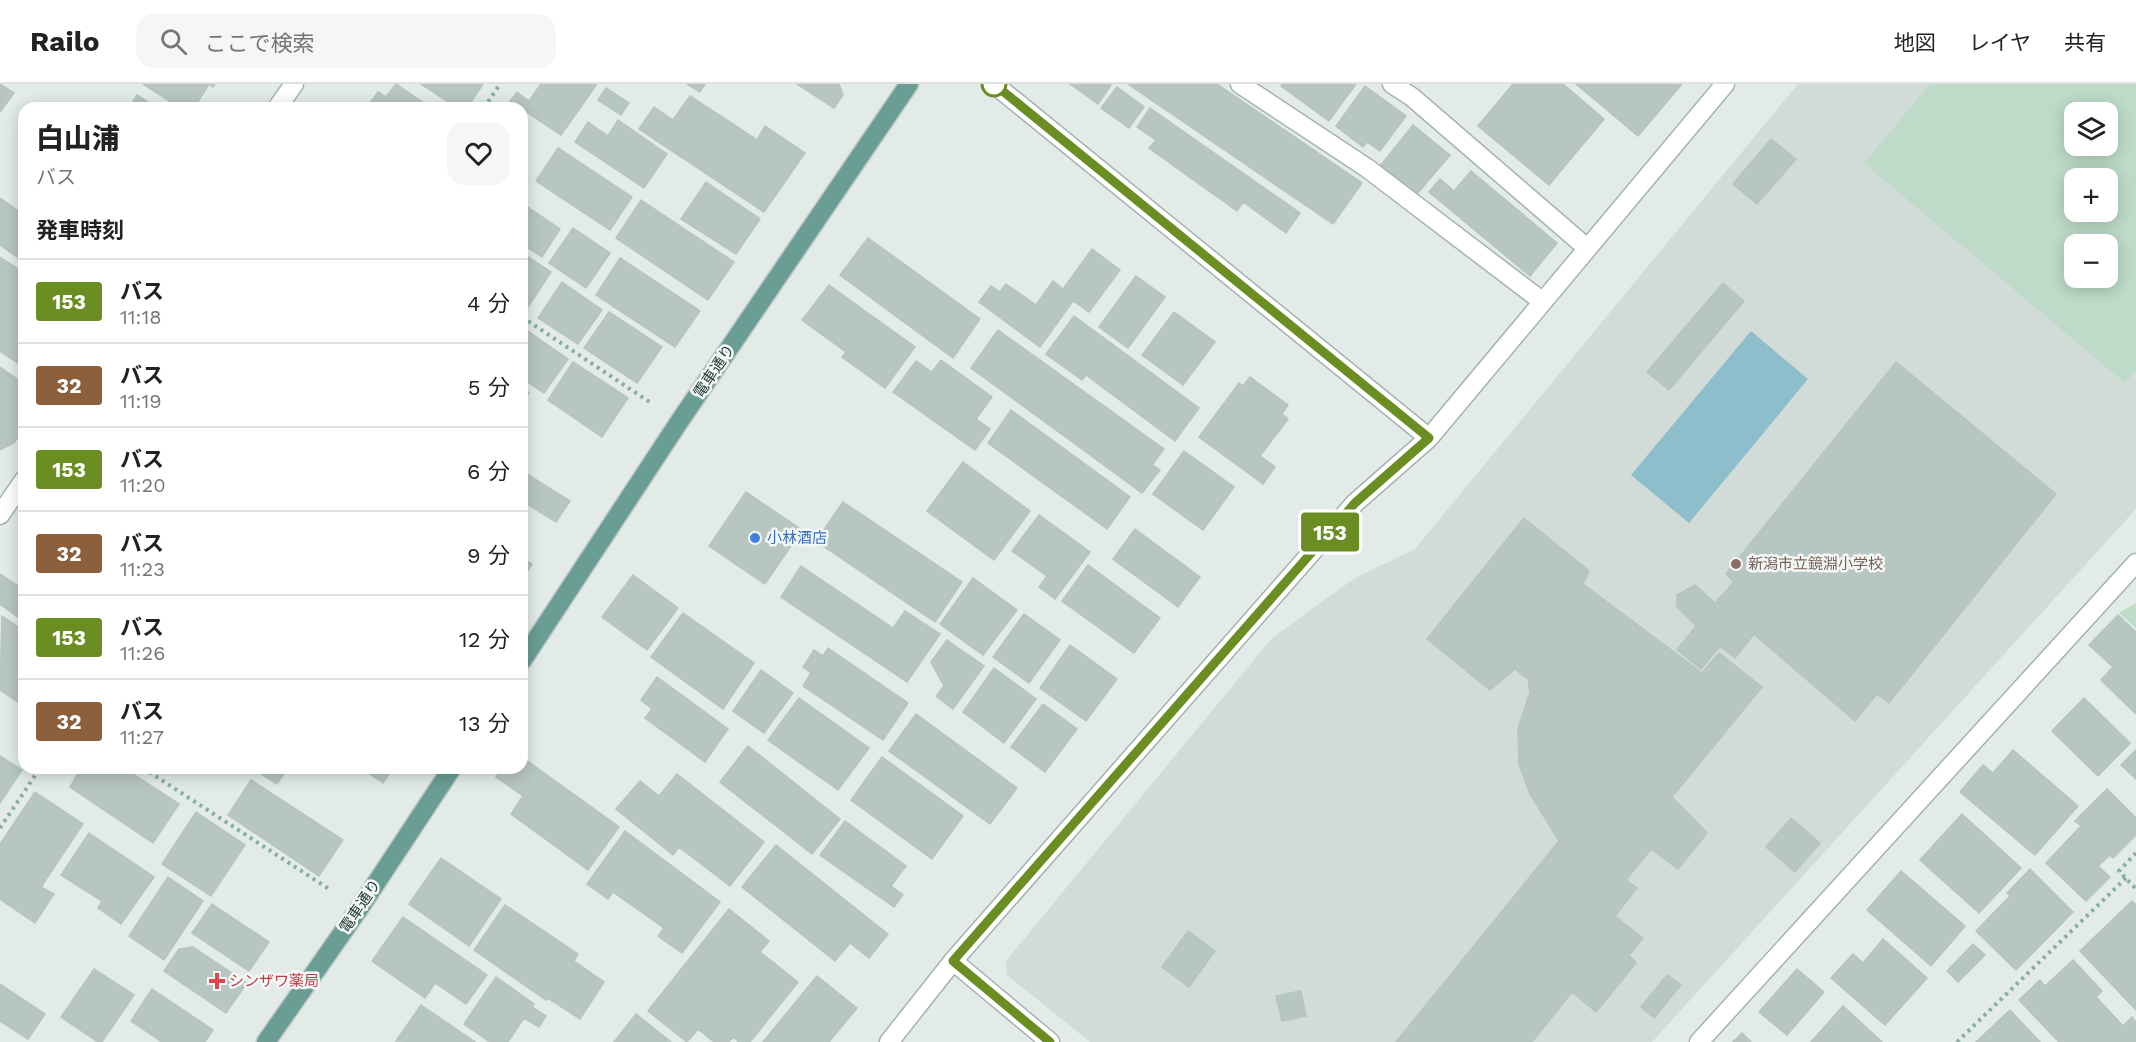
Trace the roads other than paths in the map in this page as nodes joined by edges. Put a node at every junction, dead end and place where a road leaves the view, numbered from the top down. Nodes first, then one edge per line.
1 (294, 84) edge
2 (909, 84) edge
3 (994, 84) edge
4 (1240, 84) edge
5 (1392, 84) edge
6 (1725, 84) edge
7 (281, 102) edge
8 (1587, 248) junction
9 (1544, 302) junction
10 (1429, 438) junction
11 (18, 489) edge
12 (0, 515) edge
13 (2136, 563) edge
14 (528, 652) edge
15 (448, 774) edge
16 (953, 961) junction
17 (266, 1042) edge
18 (889, 1042) edge
19 (1050, 1042) edge
20 (1699, 1042) edge

1 - 7 street
2 - 14 main road, 電車通り
3 - 10 street
4 - 9 street
5 - 8 street
6 - 8 street
8 - 9 street
9 - 10 street
10 - 16 street
11 - 12 street
13 - 20 street
15 - 17 main road, 電車通り
16 - 18 street
16 - 19 street

